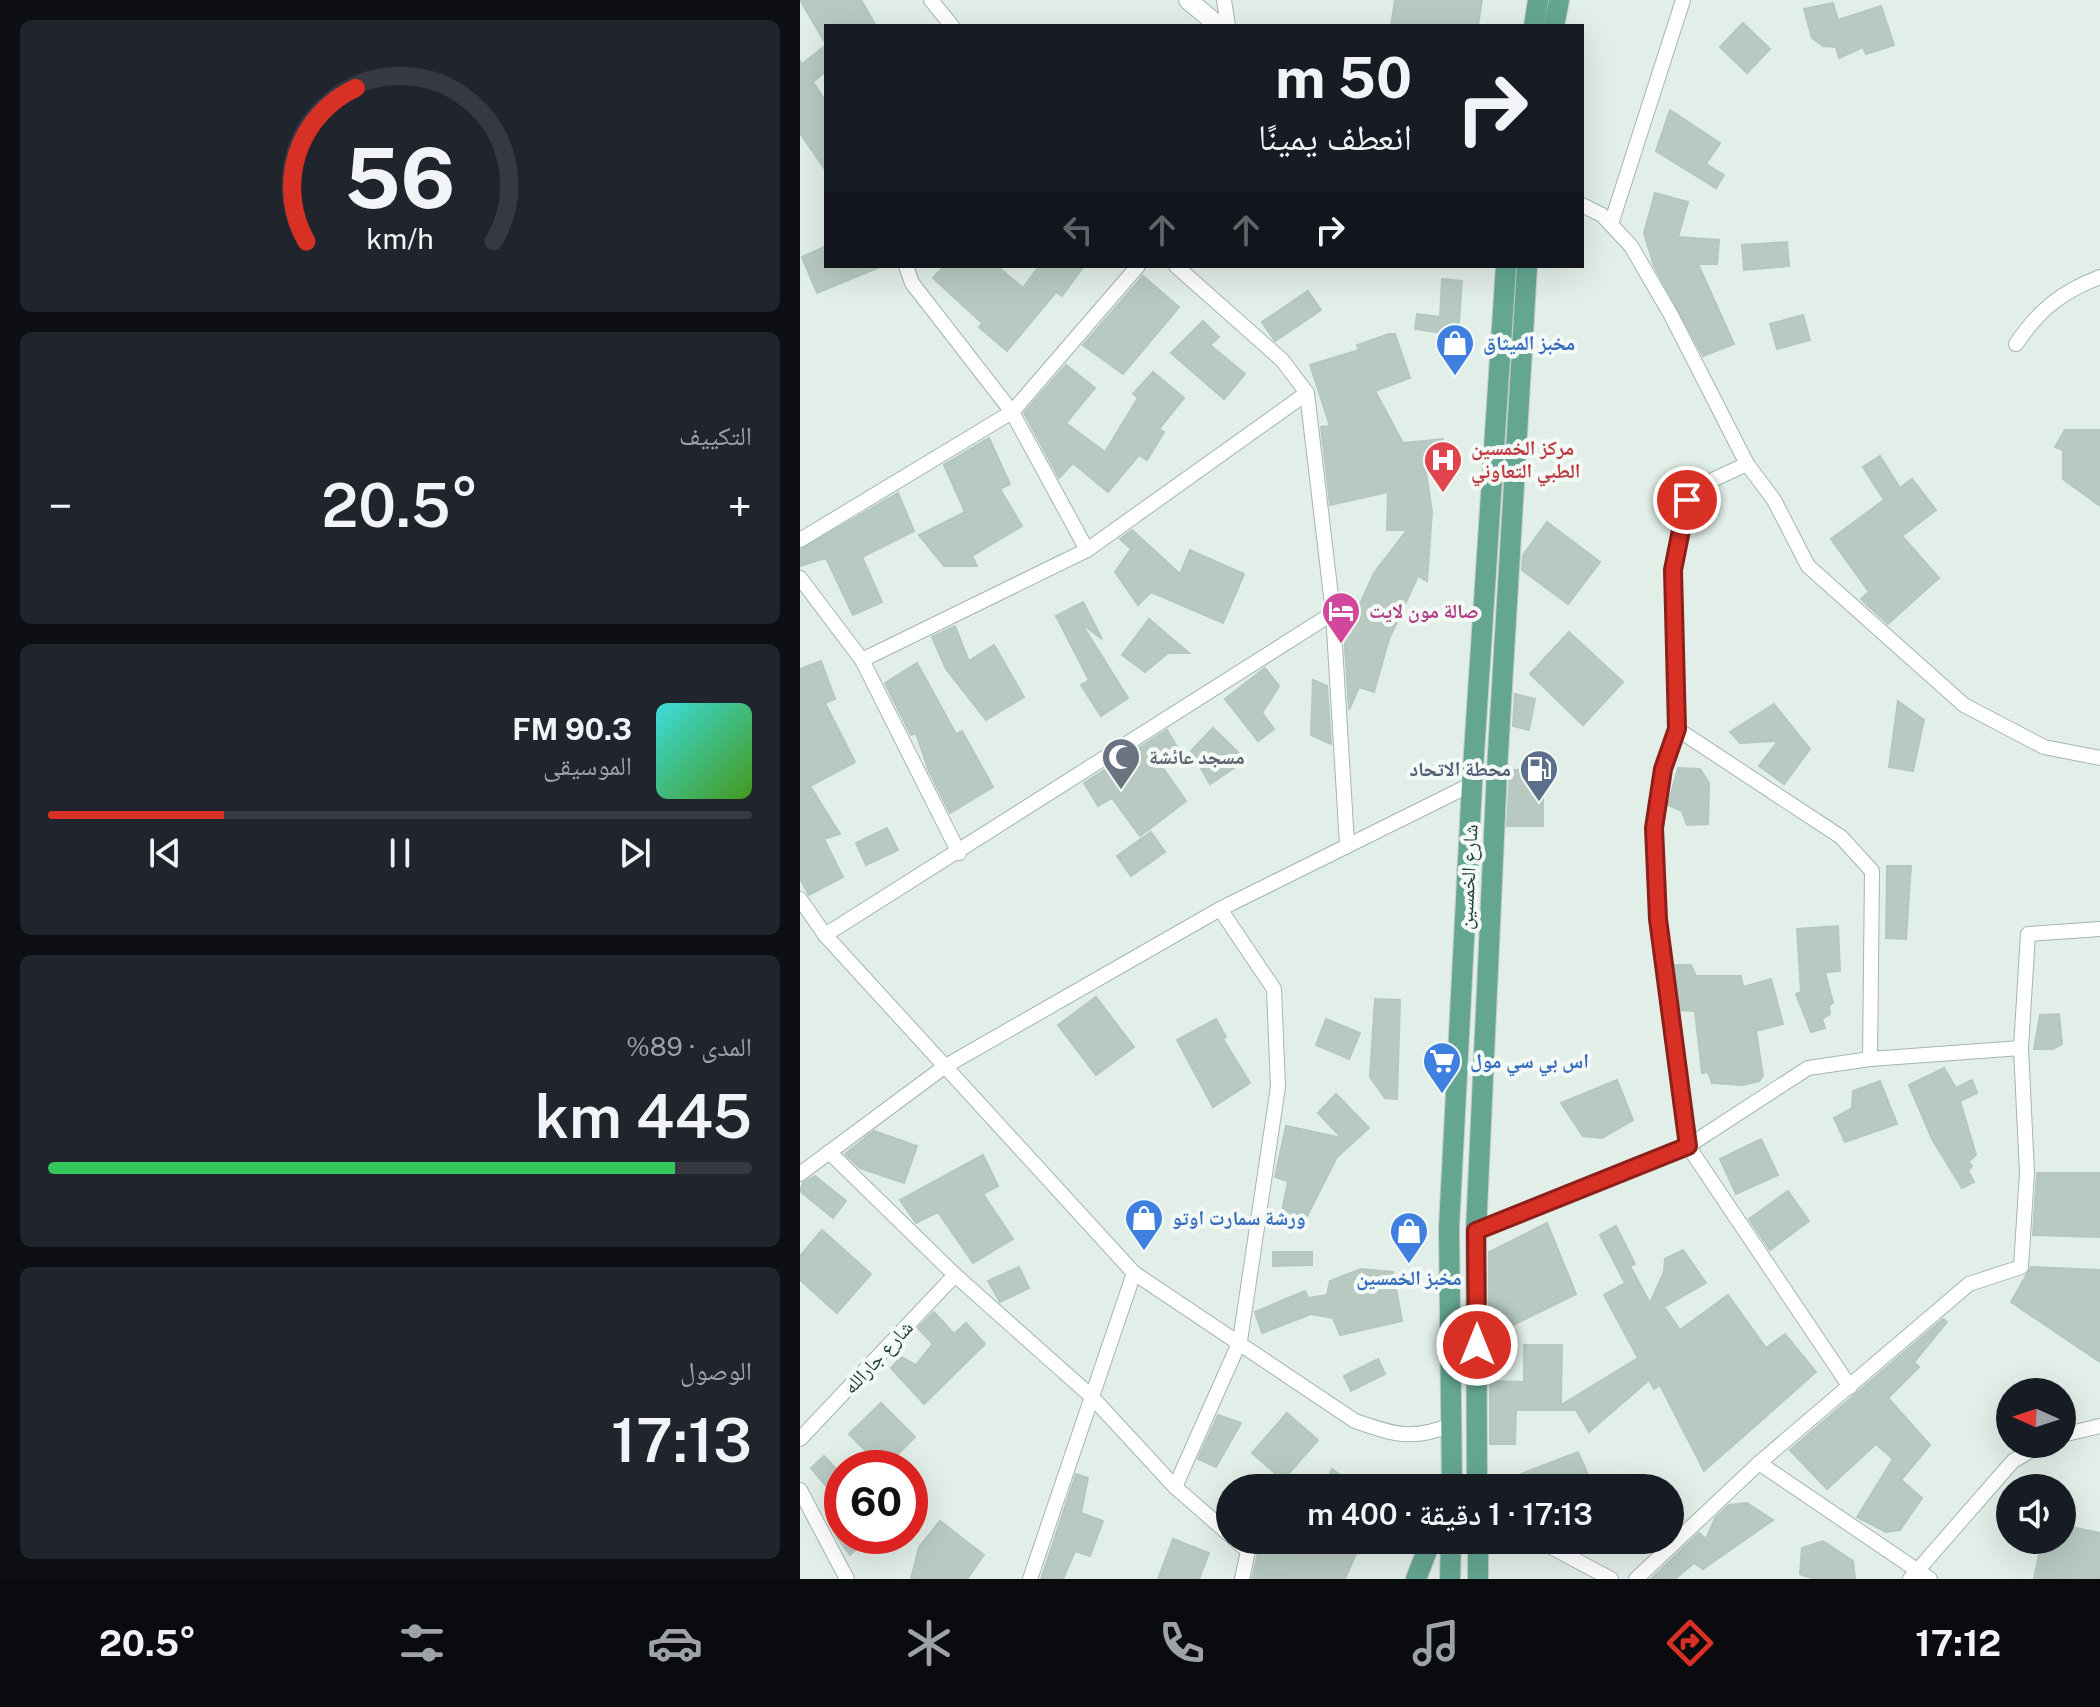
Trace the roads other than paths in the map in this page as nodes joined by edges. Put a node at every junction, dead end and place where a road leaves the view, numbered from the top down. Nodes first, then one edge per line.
1 (931, 0) edge
2 (1188, 0) edge
3 (1224, 0) edge
4 (1538, 0) edge
5 (1559, 0) edge
6 (1683, 0) edge
7 (950, 24) edge
8 (1217, 24) edge
9 (1228, 24) edge
10 (1534, 24) edge
11 (1554, 24) edge
12 (1584, 206) edge
13 (1611, 224) junction
14 (907, 268) edge
15 (1136, 268) edge
16 (1178, 268) edge
17 (1506, 268) edge
18 (1527, 268) edge
19 (2100, 277) edge
20 (2016, 344) dead end
21 (1307, 393) junction
22 (1012, 412) junction
23 (1747, 464) junction
24 (800, 540) edge
25 (1087, 550) junction
26 (800, 578) edge
27 (1333, 613) junction
28 (862, 660) junction
29 (1677, 729) junction
30 (2100, 758) edge
31 (1472, 784) junction
32 (1347, 844) junction
33 (959, 853) junction
34 (1468, 862) junction
35 (1493, 863) junction
36 (800, 899) edge
37 (1220, 909) junction
38 (2100, 929) edge
39 (825, 935) junction
40 (2021, 1048) junction
41 (1870, 1059) junction
42 (944, 1067) junction
43 (1688, 1146) junction
44 (829, 1152) junction
45 (800, 1174) edge
46 (1476, 1231) junction
47 (1134, 1273) junction
48 (955, 1275) junction
49 (1240, 1341) junction
50 (1850, 1387) junction
51 (1091, 1396) junction
52 (1451, 1425) junction
53 (2100, 1426) edge
54 (2076, 1432) edge
55 (800, 1439) edge
56 (2018, 1458) edge
57 (1759, 1463) junction
58 (1451, 1474) edge
59 (1477, 1474) edge
60 (1175, 1487) junction
61 (800, 1490) edge
62 (1216, 1523) edge
63 (1247, 1554) edge
64 (1426, 1554) edge
65 (1451, 1554) edge
66 (1478, 1554) edge
67 (1564, 1554) edge
68 (1920, 1576) edge
69 (847, 1579) edge
70 (1030, 1579) edge
71 (1242, 1579) edge
72 (1416, 1579) edge
73 (1450, 1579) edge
74 (1478, 1579) edge
75 (1611, 1579) edge
76 (1636, 1579) edge

1 - 7 street
2 - 8 street
3 - 9 street
4 - 10 main road
5 - 11 main road
6 - 13 street
12 - 13 street
13 - 23 street
14 - 22 street
15 - 22 street
16 - 21 street
17 - 31 main road, شارع الخمسين
18 - 35 main road, شارع الخمسين
19 - 20 street
21 - 25 street
21 - 27 street
22 - 24 street
22 - 25 street
23 - 29 street
23 - 30 street
25 - 28 street
26 - 28 street
27 - 32 street
27 - 33 street
28 - 33 street
29 - 41 street
29 - 43 street
31 - 32 street
31 - 34 main road, شارع الخمسين
32 - 37 street
33 - 39 street
34 - 35 main road
34 - 52 main road, شارع الخمسين
35 - 46 main road, شارع الخمسين
36 - 39 street
37 - 42 street
37 - 49 street
38 - 40 street
39 - 42 street
40 - 41 street
40 - 50 street
41 - 43 street
42 - 44 street
42 - 47 street
43 - 46 street
43 - 50 street
44 - 45 street
44 - 48 street
46 - 59 main road, شارع الخمسين
47 - 49 street
47 - 51 street
48 - 51 street
48 - 55 street, شارع جارالله
49 - 52 street
49 - 60 street
50 - 57 street
51 - 60 street
51 - 70 street
52 - 58 main road, شارع الخمسين
53 - 54 street
56 - 68 street
57 - 68 street
57 - 76 street
60 - 62 street
61 - 69 street
63 - 71 street
64 - 72 main road
65 - 73 main road
66 - 74 main road
67 - 75 street

